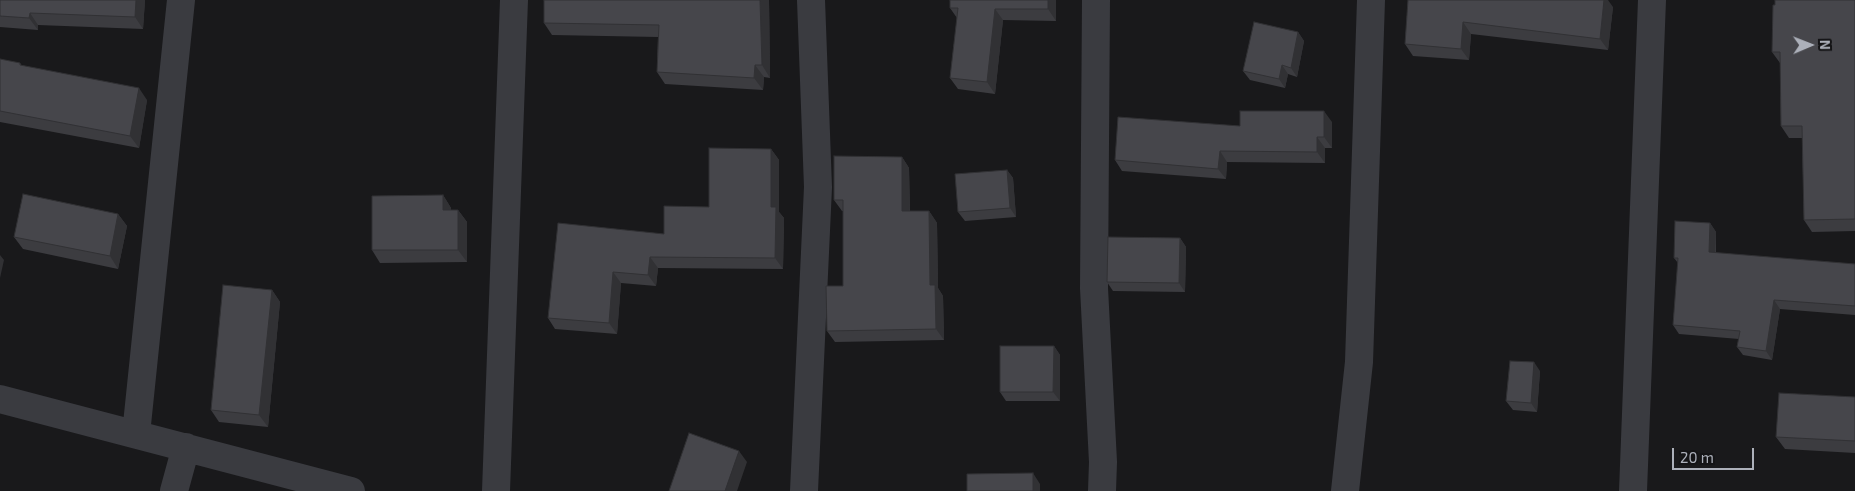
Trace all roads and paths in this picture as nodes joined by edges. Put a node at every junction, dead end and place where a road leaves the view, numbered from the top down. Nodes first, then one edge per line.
1 (181, 0) edge
2 (514, 0) edge
3 (811, 0) edge
4 (1096, 0) edge
5 (1371, 0) edge
6 (1652, 0) edge
7 (0, 399) edge
8 (136, 434) junction
9 (186, 446) junction
10 (174, 491) edge
11 (351, 491) edge
12 (496, 491) edge
13 (804, 491) edge
14 (1102, 491) edge
15 (1345, 491) edge
16 (1633, 491) edge

1 - 8 street
2 - 12 street
3 - 13 street
4 - 14 street
5 - 15 street
6 - 16 street
7 - 8 street
8 - 9 street
9 - 10 street
9 - 11 street

